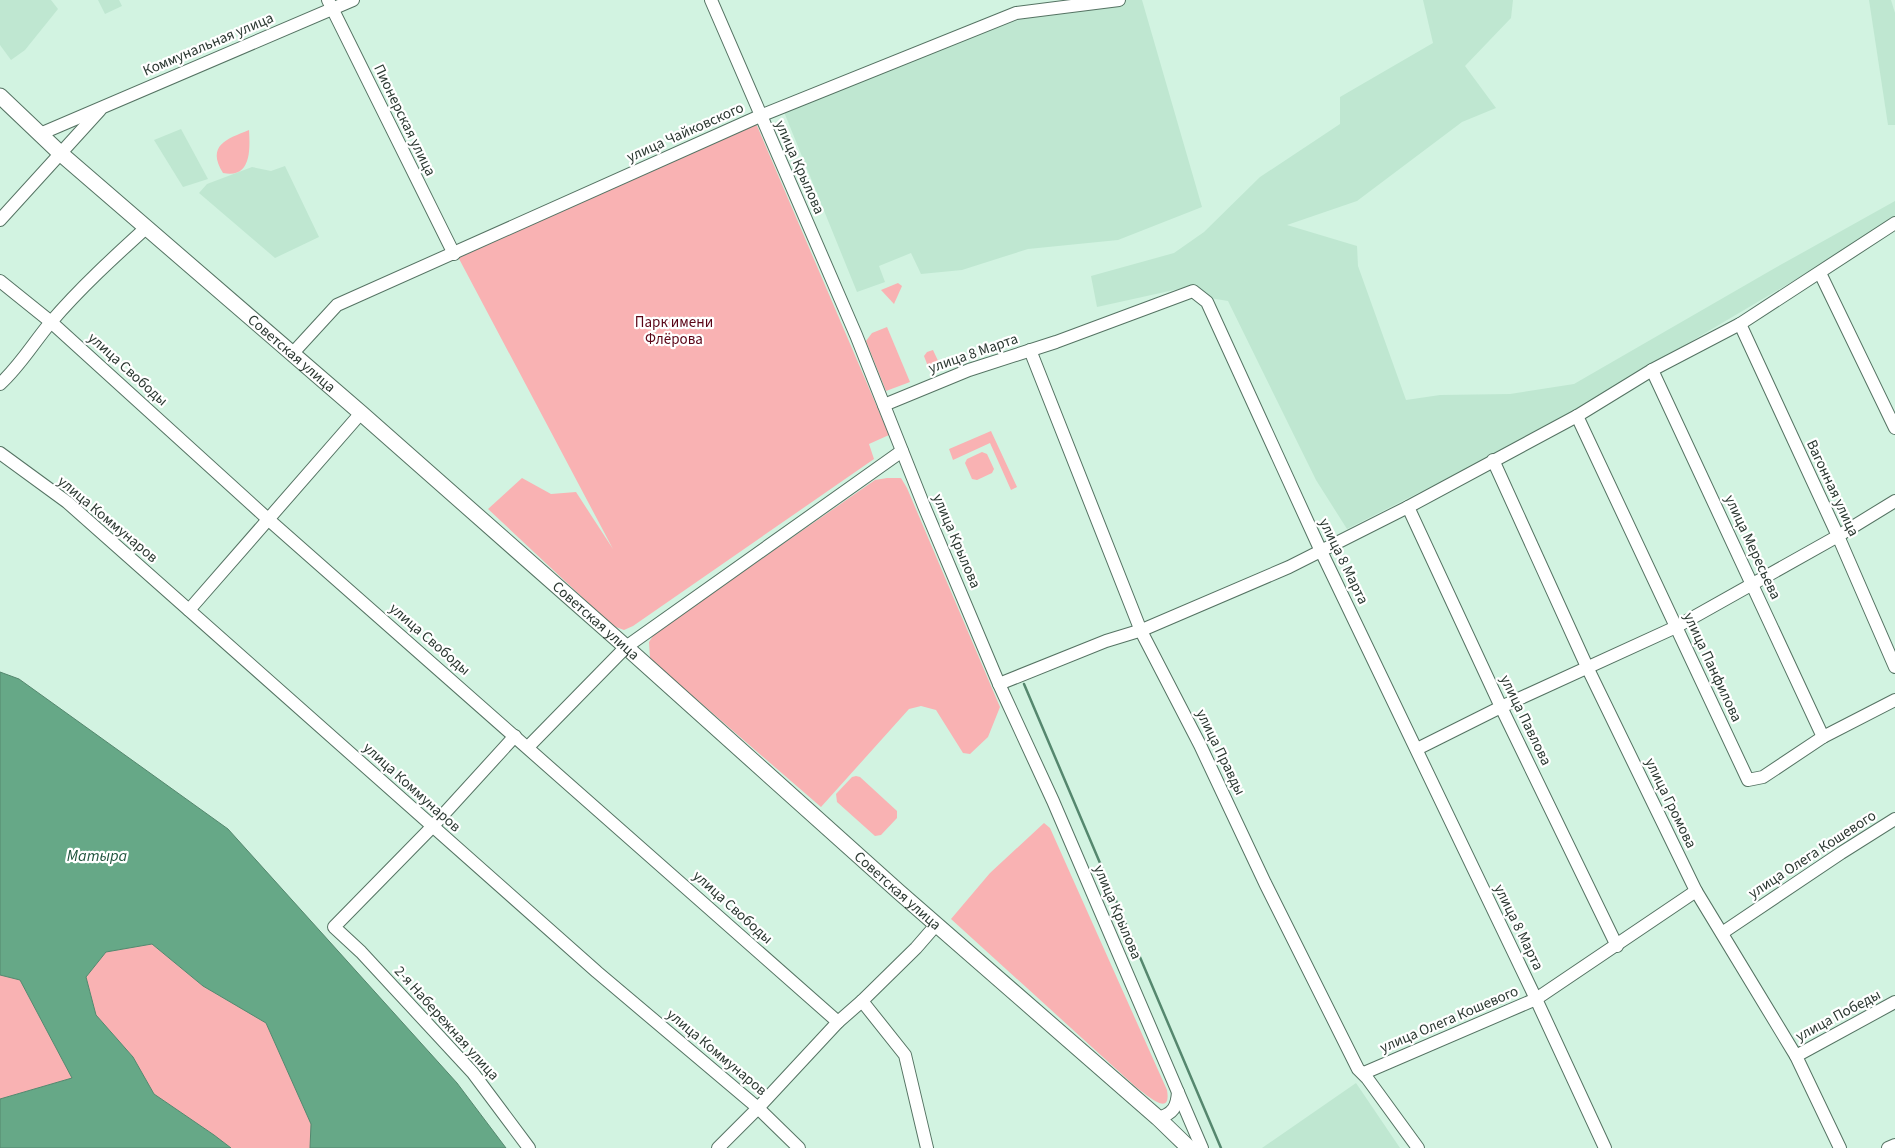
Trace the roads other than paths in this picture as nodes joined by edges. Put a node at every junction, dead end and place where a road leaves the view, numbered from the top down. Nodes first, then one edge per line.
1 (353, 0) edge
2 (711, 0) edge
3 (1119, 0) edge
4 (330, 4) edge
5 (0, 96) edge
6 (103, 106) junction
7 (760, 116) junction
8 (40, 134) junction
9 (60, 153) junction
10 (0, 220) edge
11 (1895, 223) edge
12 (147, 227) junction
13 (454, 254) junction
14 (1820, 273) junction
15 (0, 281) edge
16 (51, 322) junction
17 (1740, 324) junction
18 (1030, 350) junction
19 (292, 354) junction
20 (1652, 370) junction
21 (0, 384) edge
22 (884, 405) junction
23 (361, 413) junction
24 (1578, 416) junction
25 (1895, 428) edge
26 (902, 451) junction
27 (0, 453) edge
28 (1493, 460) junction
29 (1895, 501) edge
30 (1408, 507) junction
31 (269, 520) junction
32 (1838, 536) junction
33 (1321, 552) junction
34 (1753, 584) junction
35 (189, 610) junction
36 (1676, 627) junction
37 (1141, 630) junction
38 (626, 647) junction
39 (1895, 667) edge
40 (1588, 669) junction
41 (999, 684) junction
42 (1895, 700) edge
43 (1501, 708) junction
44 (515, 736) junction
45 (1823, 737) junction
46 (528, 747) junction
47 (1417, 749) junction
48 (1895, 819) edge
49 (432, 827) junction
50 (1696, 891) junction
51 (936, 925) junction
52 (1722, 934) junction
53 (1617, 946) junction
54 (1536, 999) junction
55 (862, 1001) junction
56 (1895, 1002) edge
57 (838, 1022) junction
58 (1796, 1056) junction
59 (1364, 1073) junction
60 (1178, 1092) junction
61 (758, 1108) junction
62 (1158, 1118) junction
63 (1895, 1144) edge
64 (529, 1148) edge
65 (718, 1148) edge
66 (800, 1148) edge
67 (927, 1148) edge
68 (1188, 1148) edge
69 (1202, 1148) edge
70 (1418, 1148) edge
71 (1605, 1148) edge
72 (1840, 1148) edge
73 (1888, 1148) edge

1 - 4 street, Коммунальная улица
2 - 7 street, улица Крылова
3 - 7 street, улица Чайковского
4 - 6 street, Коммунальная улица
4 - 13 street, Пионерская улица
5 - 8 main road, Советская улица
6 - 8 street, Коммунальная улица
6 - 9 street, Коммунальная улица
7 - 13 street, улица Чайковского
7 - 22 street, улица Крылова
8 - 9 main road, Советская улица
9 - 10 street, Коммунальная улица
9 - 12 main road, Советская улица
11 - 14 street
12 - 16 street
12 - 19 main road, Советская улица
13 - 19 street, улица Чайковского
14 - 17 street
14 - 25 street
15 - 16 street, улица Свободы
16 - 21 street
16 - 31 street, улица Свободы
17 - 20 street
17 - 32 street, Вагонная улица
18 - 22 street, улица 8 Марта
18 - 33 street, улица 8 Марта
18 - 37 street, улица Правды
19 - 23 main road, Советская улица
20 - 24 street
20 - 34 street, улица Мересьева
22 - 26 street, улица Крылова
23 - 31 street
23 - 38 main road, Советская улица
24 - 28 street
24 - 36 street, улица Панфилова
26 - 38 street
26 - 41 street, улица Крылова
27 - 35 street, улица Коммунаров
28 - 30 street
28 - 40 street, улица Громова
29 - 32 street
30 - 33 street
30 - 43 street, улица Павлова
31 - 35 street
31 - 44 street, улица Свободы
32 - 34 street
32 - 39 street, Вагонная улица
33 - 37 street
33 - 47 street, улица 8 Марта
34 - 36 street
34 - 45 street, улица Мересьева
35 - 49 street, улица Коммунаров
36 - 40 street
36 - 45 street, улица Панфилова
37 - 41 street
37 - 59 street, улица Правды
38 - 46 street
38 - 51 main road, Советская улица
40 - 43 street
40 - 50 street, улица Громова
41 - 60 street, улица Крылова
42 - 45 street, улица Панфилова
43 - 47 street
43 - 53 street, улица Павлова
44 - 46 street, улица Свободы
44 - 49 street
46 - 57 street, улица Свободы
47 - 54 street, улица 8 Марта
48 - 52 street, улица Олега Кошевого
49 - 61 street, улица Коммунаров
49 - 64 street, 2-я Набережная улица
50 - 52 street, улица Громова
50 - 53 street, улица Олега Кошевого
51 - 55 street
51 - 62 main road, Советская улица
52 - 58 street, улица Громова
53 - 54 street, улица Олега Кошевого
54 - 59 street, улица Олега Кошевого
54 - 71 street, улица 8 Марта
55 - 57 street
55 - 67 street
56 - 58 street, улица Победы
57 - 61 street
58 - 72 street, улица Громова
59 - 70 street, улица Правды
60 - 62 street
60 - 69 street, улица Крылова
61 - 65 street
61 - 66 street, улица Коммунаров
62 - 68 main road, Советская улица
63 - 73 street

